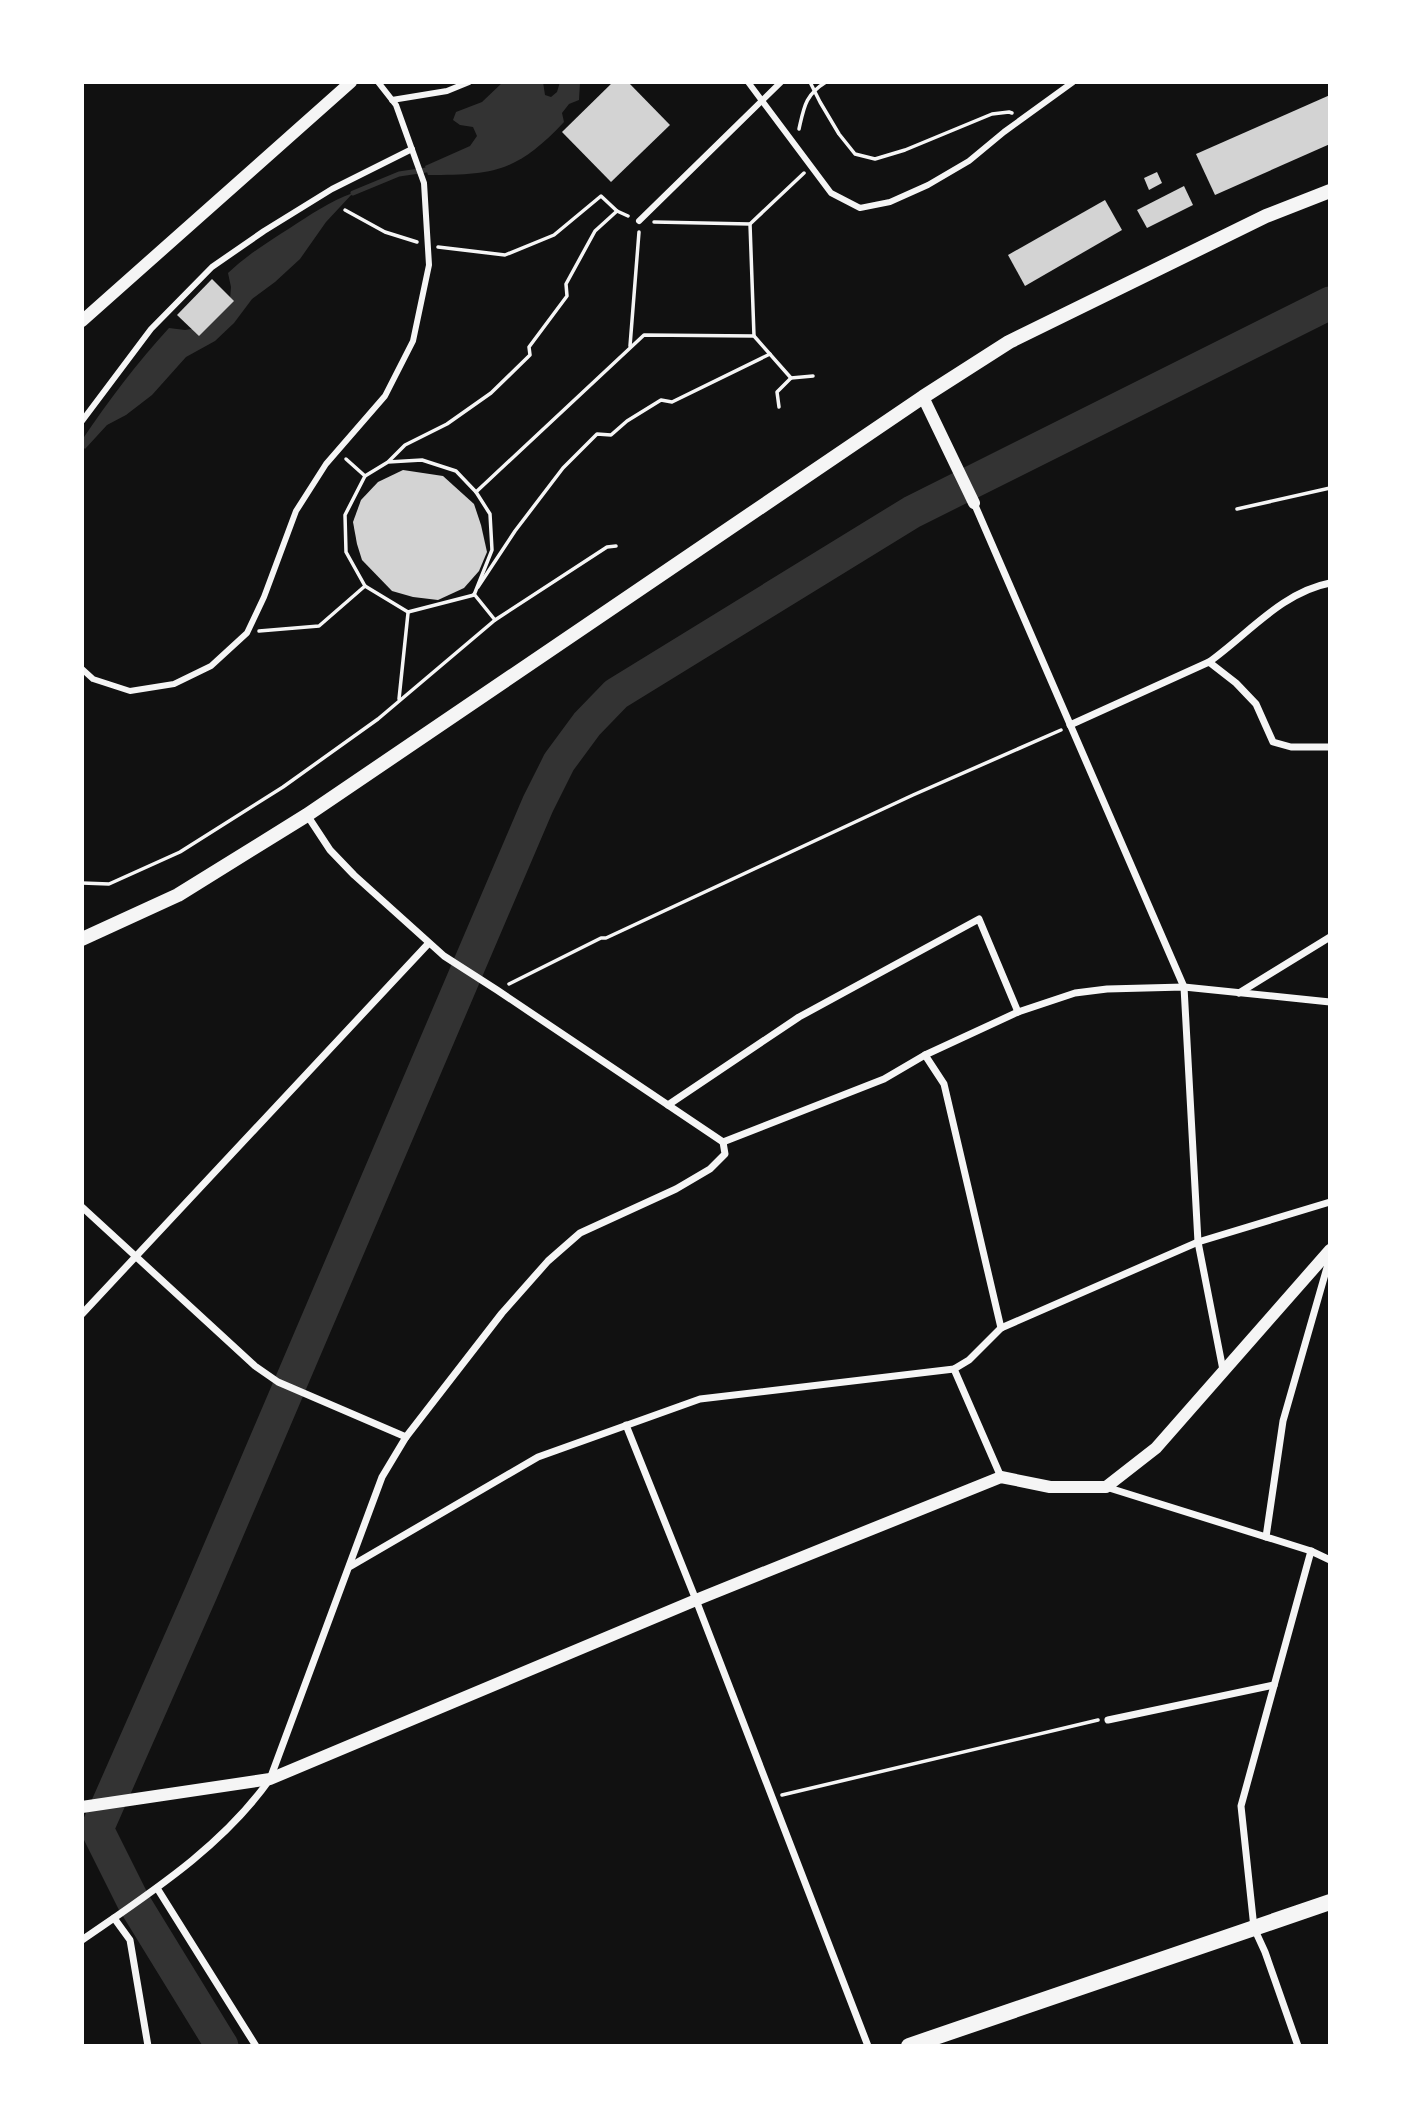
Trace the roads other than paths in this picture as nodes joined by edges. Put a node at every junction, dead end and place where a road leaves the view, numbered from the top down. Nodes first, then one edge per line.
1 (351, 82) edge
2 (378, 82) edge
3 (469, 82) edge
4 (748, 82) edge
5 (781, 82) edge
6 (1073, 82) edge
7 (392, 100) junction
8 (761, 102) junction
9 (412, 149) junction
10 (1330, 191) edge
11 (639, 221) road end
12 (82, 321) edge
13 (923, 397) junction
14 (82, 421) edge
15 (974, 503) joint
16 (1330, 583) edge
17 (1209, 662) junction
18 (82, 669) edge
19 (1070, 725) junction
20 (1330, 747) edge
21 (307, 815) junction
22 (1330, 937) edge
23 (82, 939) edge
24 (428, 944) junction
25 (1184, 987) junction
26 (1239, 993) junction
27 (1330, 1002) edge
28 (1018, 1012) junction
29 (925, 1055) junction
30 (668, 1105) junction
31 (723, 1142) junction
32 (1330, 1202) edge
33 (82, 1207) edge
34 (1198, 1242) junction
35 (1330, 1250) edge
36 (135, 1256) junction
37 (1330, 1257) edge
38 (82, 1314) edge
39 (1001, 1328) junction
40 (954, 1368) junction
41 (1224, 1371) junction
42 (626, 1425) junction
43 (406, 1437) junction
44 (1001, 1477) junction
45 (1107, 1487) junction
46 (1266, 1537) junction
47 (1311, 1551) junction
48 (1330, 1560) edge
49 (350, 1566) junction
50 (696, 1600) junction
51 (1274, 1685) junction
52 (1106, 1719) road end
53 (270, 1779) junction
54 (82, 1807) edge
55 (157, 1888) junction
56 (1330, 1902) edge
57 (114, 1919) junction
58 (1254, 1928) junction
59 (82, 1940) edge
60 (148, 2046) edge
61 (256, 2046) edge
62 (868, 2046) edge
63 (909, 2046) edge
64 (1298, 2046) edge

1 - 12 street
2 - 7 street
3 - 7 street
4 - 8 street
5 - 8 street
6 - 8 street
7 - 9 street
8 - 11 street
9 - 14 street
9 - 18 street
10 - 13 main road
13 - 15 street
13 - 21 main road
15 - 19 street
16 - 17 street
17 - 19 street
17 - 20 street
19 - 25 street
21 - 23 main road
21 - 24 street
22 - 26 street
24 - 30 street
24 - 36 street
25 - 26 street
25 - 28 street
25 - 34 street
26 - 27 street
28 - 29 street
28 - 30 street
29 - 31 street
29 - 39 street
30 - 31 street
31 - 43 street
32 - 34 street
33 - 36 street
34 - 39 street
34 - 41 street
35 - 41 street
36 - 38 street
36 - 43 street
37 - 46 street
39 - 40 street
40 - 42 street
40 - 44 street
41 - 45 street
42 - 49 street
42 - 50 street
43 - 49 street
44 - 45 street
44 - 50 street
45 - 46 street
46 - 47 street
47 - 48 street
47 - 51 street
49 - 53 street
50 - 53 street
50 - 62 street
51 - 52 street
51 - 58 street
53 - 54 street
53 - 55 street
55 - 57 street
55 - 61 street
56 - 58 main road
57 - 59 street
57 - 60 street
58 - 63 main road
58 - 64 street

